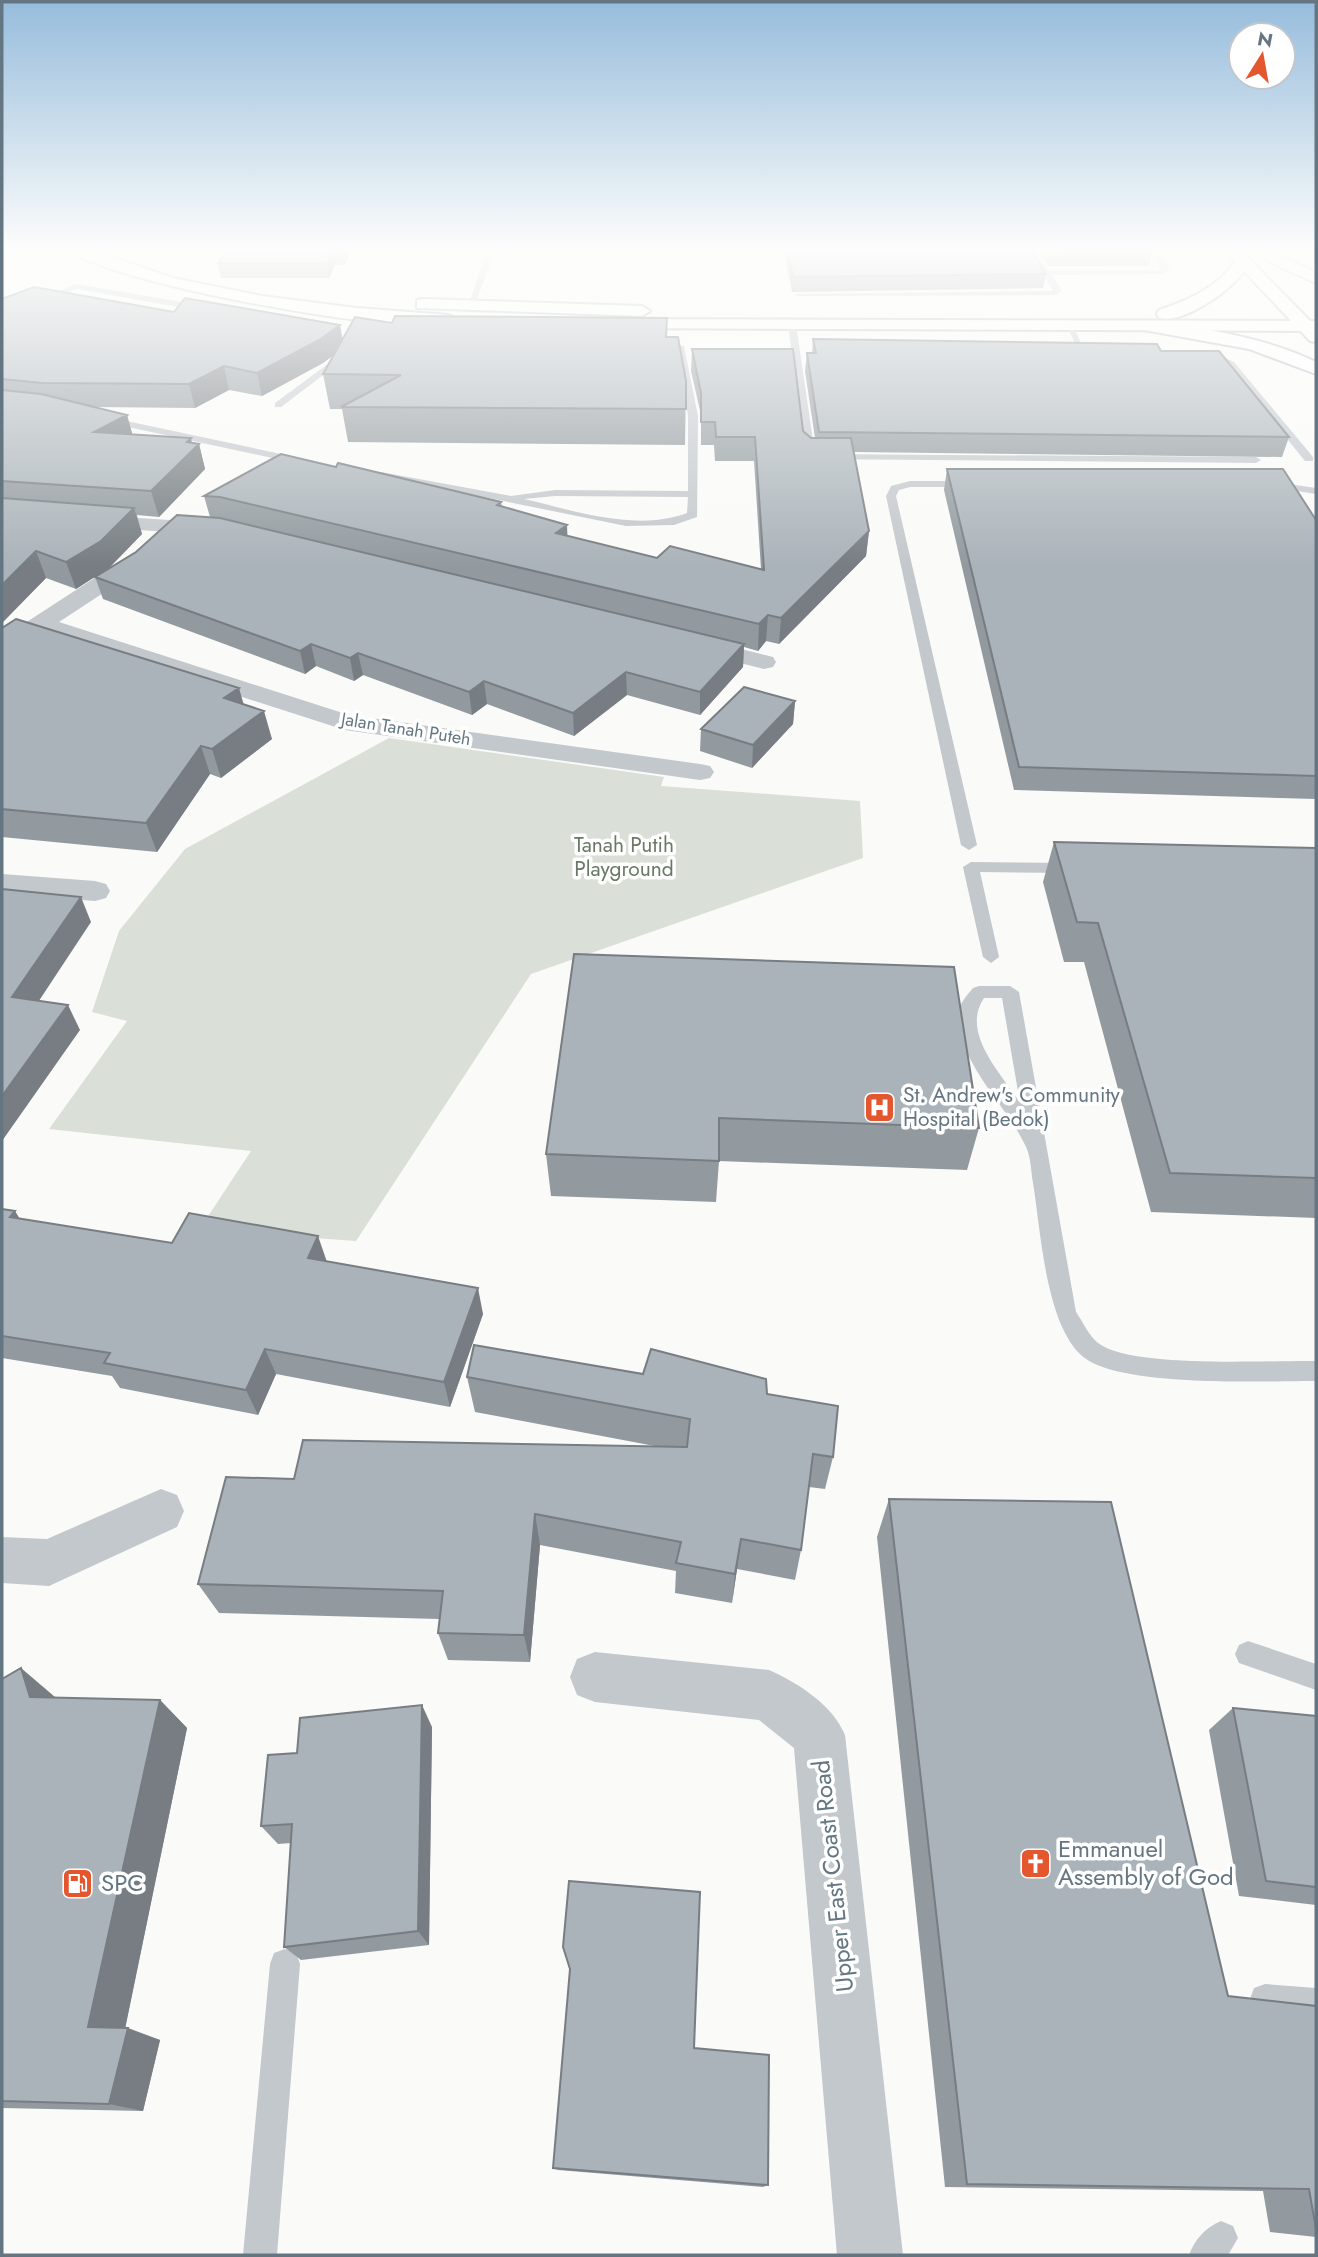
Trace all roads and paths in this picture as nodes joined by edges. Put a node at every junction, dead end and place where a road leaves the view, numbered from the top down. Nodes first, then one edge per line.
1 (343, 356) edge
2 (682, 356) edge
3 (798, 356) edge
4 (1199, 356) edge
5 (1293, 356) edge
6 (1316, 369) edge
7 (278, 405) dead end
8 (95, 418) edge
9 (1309, 459) dead end
10 (1256, 460) edge
11 (307, 462) edge
12 (373, 474) edge
13 (977, 484) edge
14 (1262, 484) edge
15 (1316, 491) edge
16 (693, 494) junction
17 (506, 497) junction
18 (2, 515) edge
19 (174, 526) junction
20 (239, 533) edge
21 (41, 625) junction
22 (669, 639) edge
23 (2, 649) edge
24 (764, 662) dead end
25 (700, 772) dead end
26 (970, 845) dead end
27 (1096, 868) edge
28 (2, 884) edge
29 (95, 891) dead end
30 (991, 957) dead end
31 (1040, 1153) junction
32 (1316, 1371) edge
33 (161, 1511) dead end
34 (2, 1560) edge
35 (1248, 1654) dead end
36 (595, 1677) dead end
37 (1316, 1677) edge
38 (285, 1964) edge
39 (1265, 1999) edge
40 (1316, 2003) edge
41 (260, 2255) edge
42 (870, 2255) edge

1 - 7 lane
2 - 16 lane
3 - 10 lane
4 - 9 lane
5 - 6 main road
8 - 11 lane
12 - 17 lane
13 - 26 lane
14 - 15 lane
16 - 17 lane
16 - 17 lane
18 - 19 street
19 - 20 street
19 - 21 street
21 - 23 street
21 - 25 street, Jalan Tanah Puteh
22 - 24 street
27 - 30 lane
28 - 29 street
31 - 31 lane
31 - 32 lane
33 - 34 street
35 - 37 lane
36 - 42 street, Upper East Coast Road
38 - 41 lane
39 - 40 lane

